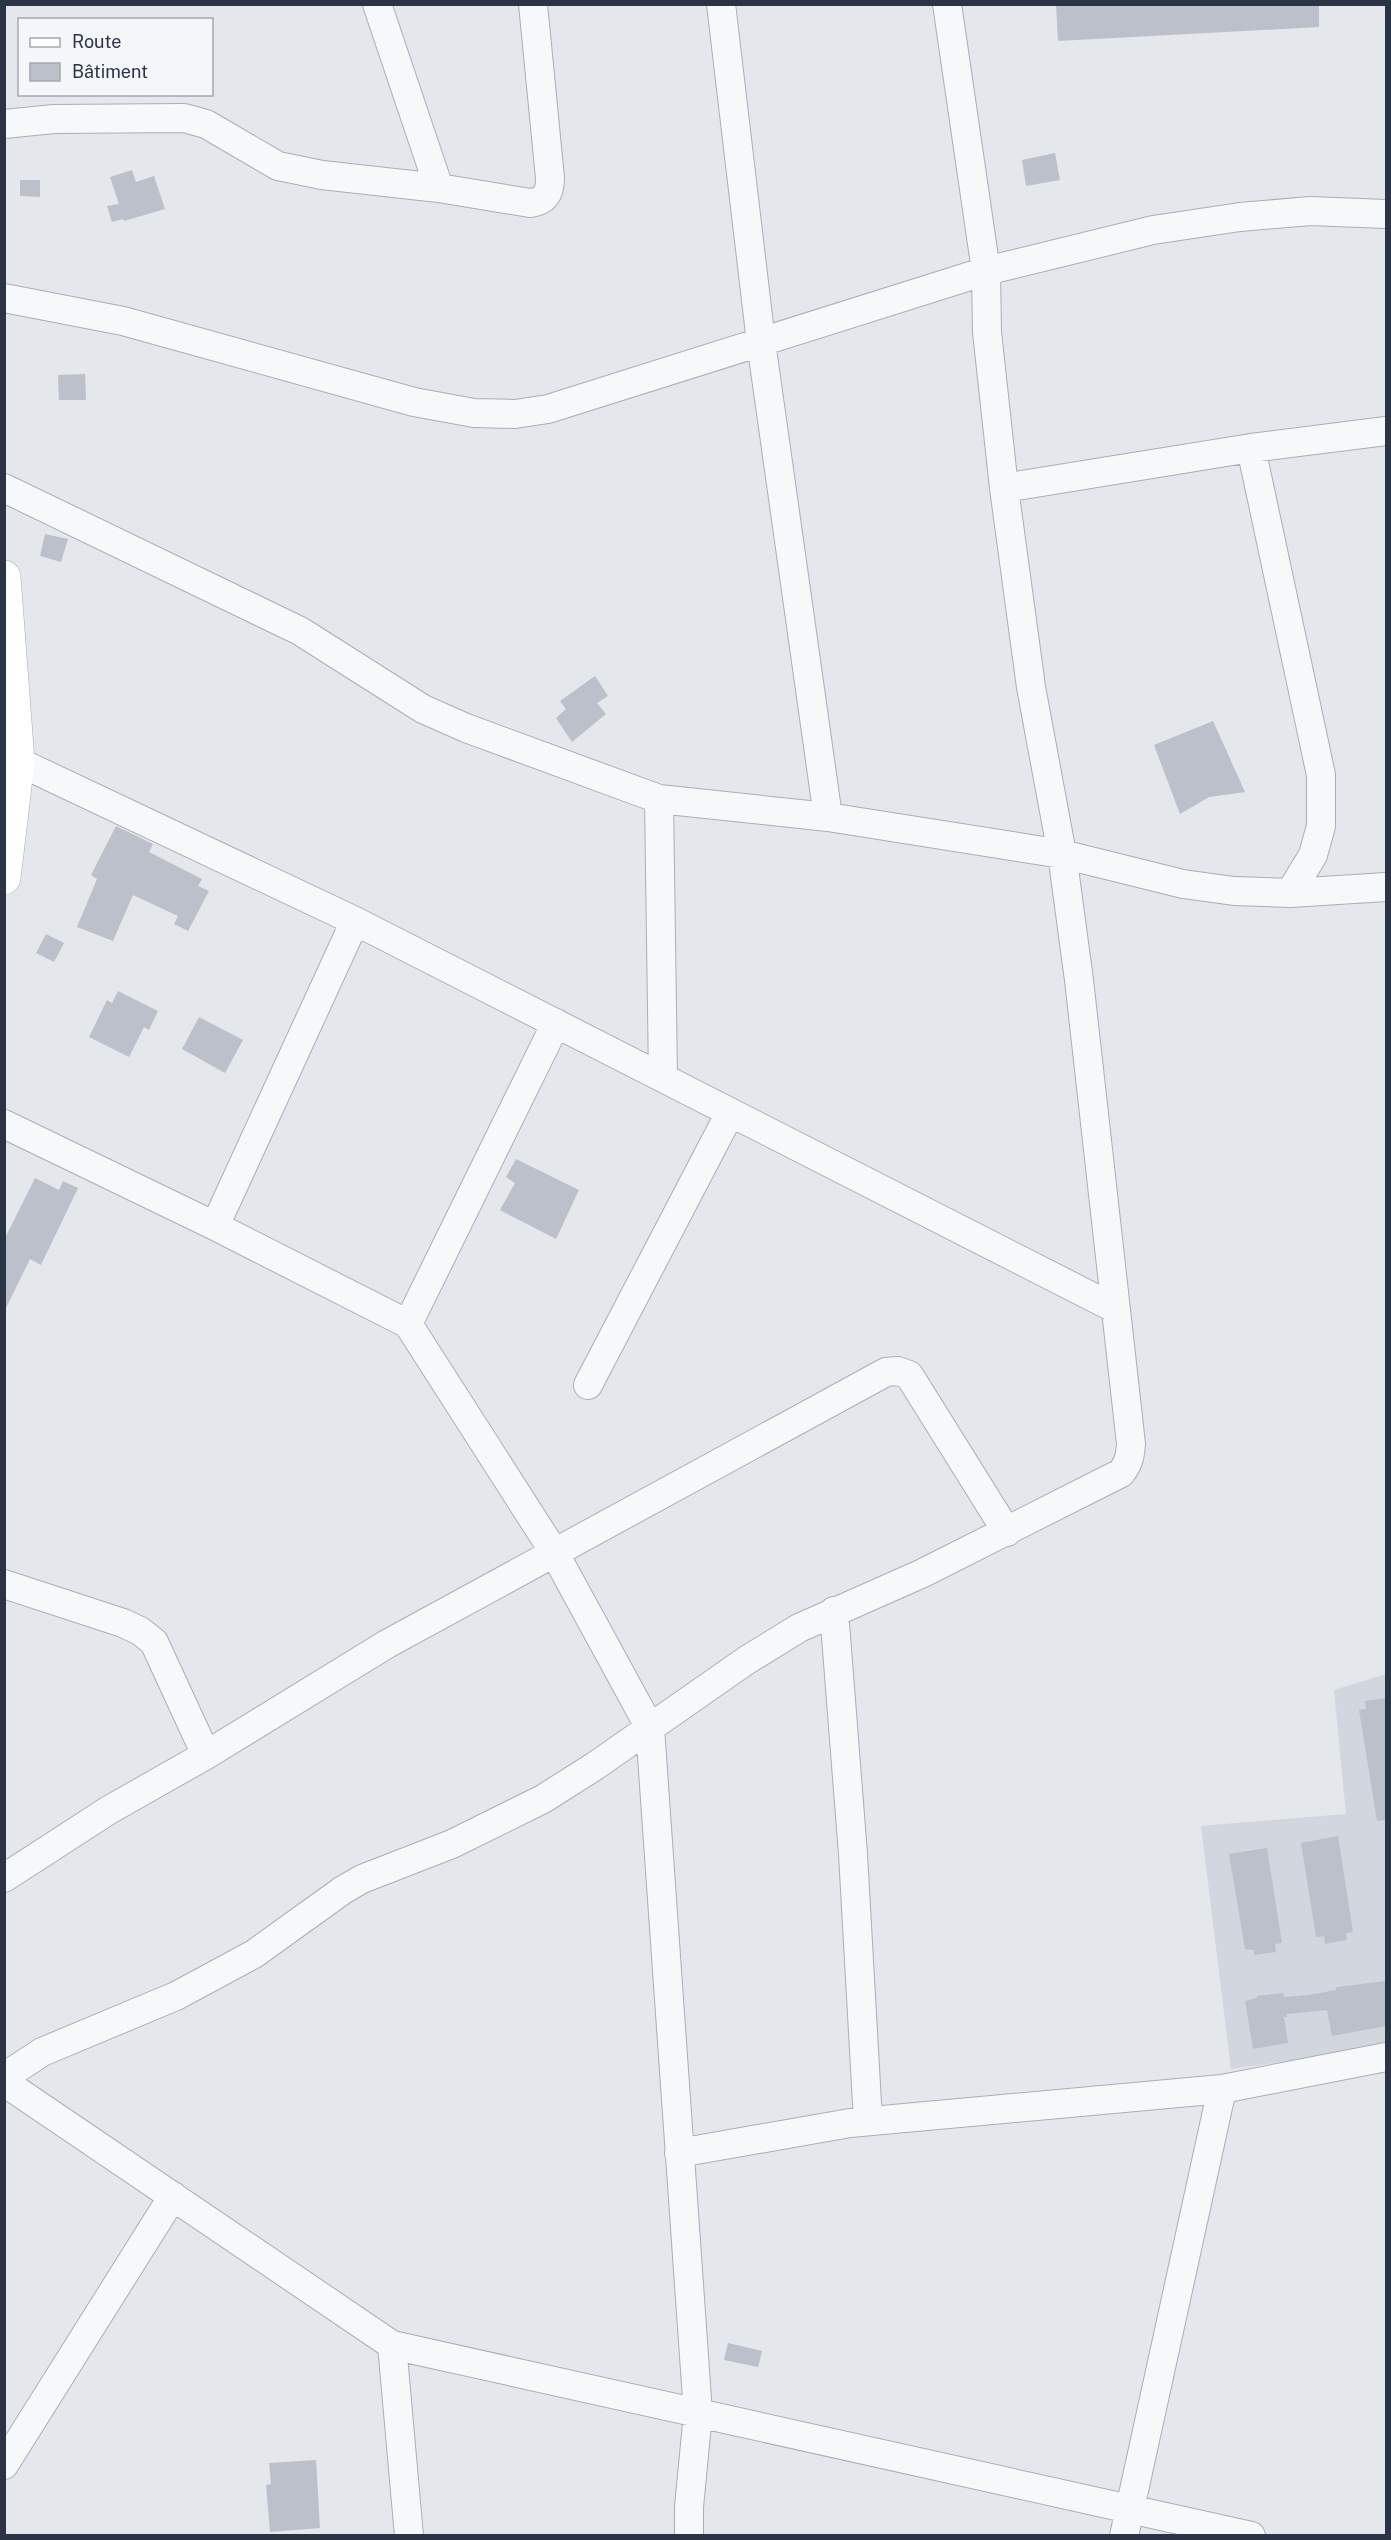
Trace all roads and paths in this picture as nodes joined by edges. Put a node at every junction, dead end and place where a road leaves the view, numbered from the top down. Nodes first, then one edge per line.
1 (377, 4) edge
2 (533, 4) edge
3 (721, 4) edge
4 (947, 4) edge
5 (4, 124) edge
6 (439, 188) junction
7 (1386, 214) edge
8 (986, 272) junction
9 (4, 298) edge
10 (761, 342) junction
11 (1386, 431) edge
12 (1251, 448) junction
13 (4, 488) edge
14 (1004, 489) junction
15 (4, 577) edge
16 (11, 758) edge
17 (659, 799) junction
18 (828, 817) junction
19 (1062, 854) junction
20 (4, 878) edge
21 (1386, 887) edge
22 (1290, 893) junction
23 (355, 921) junction
24 (556, 1023) junction
25 (663, 1078) junction
26 (730, 1113) junction
27 (4, 1124) edge
28 (215, 1226) junction
29 (1116, 1309) junction
30 (408, 1323) junction
31 (588, 1385) dead end
32 (1007, 1532) junction
33 (554, 1552) junction
34 (4, 1584) edge
35 (834, 1611) junction
36 (650, 1728) junction
37 (206, 1755) junction
38 (4, 1878) edge
39 (1386, 2057) edge
40 (4, 2080) edge
41 (1222, 2089) junction
42 (868, 2121) junction
43 (679, 2153) junction
44 (173, 2196) junction
45 (392, 2345) junction
46 (698, 2413) junction
47 (4, 2465) edge
48 (1127, 2522) edge
49 (409, 2535) edge
50 (689, 2535) edge
51 (1251, 2535) edge

1 - 6 street
2 - 6 street
3 - 10 street
4 - 8 street
5 - 6 street
7 - 8 street
8 - 10 street
8 - 14 street
9 - 10 street
10 - 18 street
11 - 12 street
12 - 14 street
12 - 22 street
13 - 17 street
14 - 19 street
15 - 16 main road
16 - 20 main road
16 - 23 street
17 - 18 street
17 - 25 street
18 - 19 street
19 - 22 street
19 - 29 street
21 - 22 street
23 - 24 street
23 - 28 street
24 - 25 street
24 - 30 street
25 - 26 street
26 - 29 street
26 - 31 street
27 - 28 street
28 - 30 street
29 - 32 street
30 - 33 street
32 - 33 street
32 - 35 street
33 - 36 street
33 - 37 street
34 - 37 street
35 - 36 street
35 - 42 street
36 - 40 street
36 - 43 street
37 - 38 street
39 - 41 street
40 - 44 street
41 - 42 street
41 - 48 street
42 - 43 street
43 - 46 street
44 - 45 street
44 - 47 street
45 - 46 street
45 - 49 street
46 - 48 street
46 - 50 street
48 - 51 street

